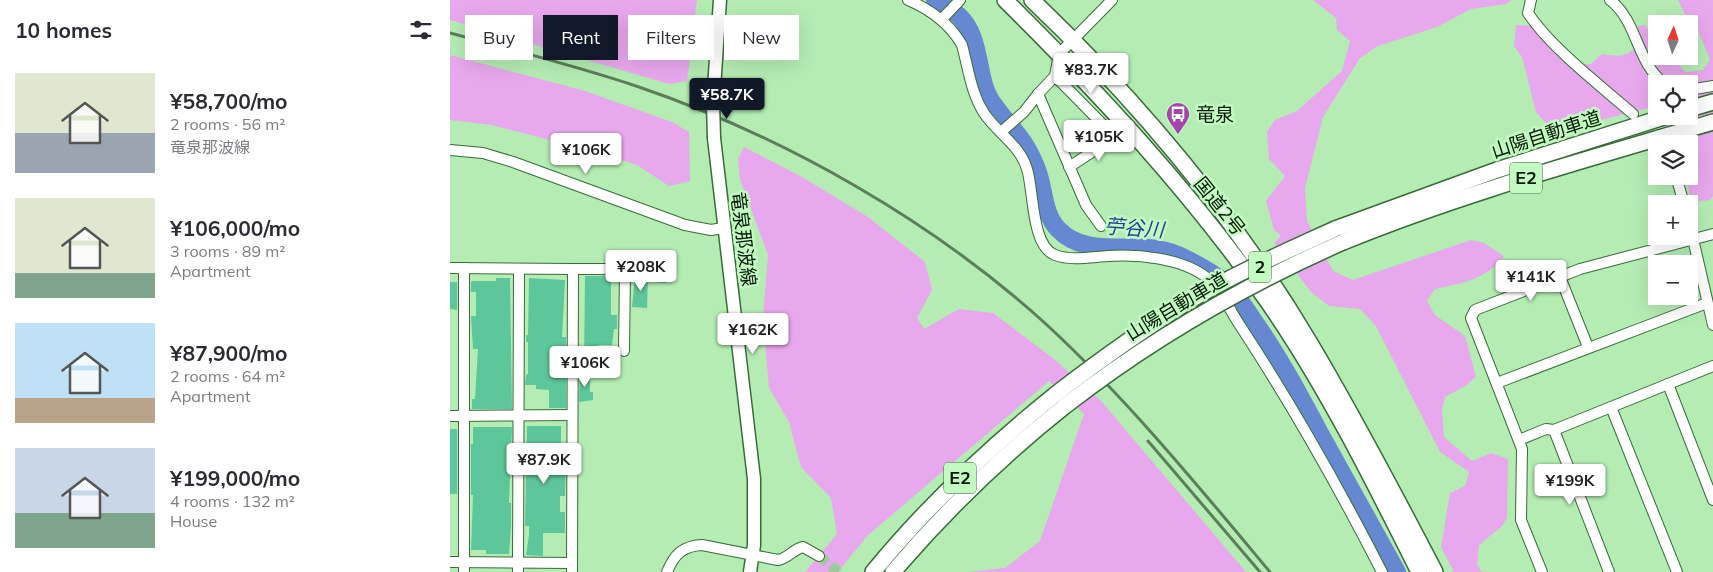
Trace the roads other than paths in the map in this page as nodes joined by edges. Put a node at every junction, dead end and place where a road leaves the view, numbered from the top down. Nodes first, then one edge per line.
1 (720, 0) edge
2 (908, 0) edge
3 (1005, 0) edge
4 (1032, 0) edge
5 (1112, 0) edge
6 (1531, 0) edge
7 (1610, 0) edge
8 (957, 2) edge
9 (942, 18) junction
10 (1073, 39) junction
11 (1060, 54) junction
12 (1656, 75) edge
13 (1055, 76) junction
14 (1713, 86) edge
15 (1698, 88) edge
16 (1038, 94) junction
17 (1713, 102) edge
18 (1698, 106) edge
19 (1633, 114) dead end
20 (1648, 122) edge
21 (1713, 122) edge
22 (1002, 131) junction
23 (1135, 136) junction
24 (1115, 137) junction
25 (450, 150) edge
26 (1069, 167) junction
27 (1101, 226) dead end
28 (723, 228) junction
29 (1713, 234) edge
30 (1339, 236) junction
31 (1698, 239) edge
32 (1676, 245) edge
33 (1695, 245) edge
34 (450, 268) edge
35 (464, 268) junction
36 (519, 269) junction
37 (573, 269) junction
38 (625, 269) junction
39 (652, 269) dead end
40 (1560, 277) junction
41 (1707, 303) junction
42 (1713, 325) edge
43 (1588, 347) junction
44 (624, 351) dead end
45 (1713, 366) edge
46 (1497, 383) junction
47 (1668, 384) junction
48 (1060, 400) junction
49 (1611, 407) junction
50 (519, 415) junction
51 (572, 415) junction
52 (450, 416) edge
53 (464, 416) junction
54 (1554, 430) junction
55 (1519, 440) junction
56 (1713, 500) edge
57 (753, 556) junction
58 (819, 556) tunnel mouth
59 (450, 562) edge
60 (464, 567) edge
61 (518, 567) edge
62 (572, 567) edge
63 (666, 572) edge
64 (750, 572) edge
65 (874, 572) edge
66 (893, 572) edge
67 (1382, 572) edge
68 (1419, 572) edge
69 (1434, 572) edge
70 (1542, 572) edge
71 (1609, 572) edge
72 (1677, 572) edge

1 - 28 main road, 竜泉那波線, bridge
2 - 9 street
3 - 11 highway, 国道2号 / 2
4 - 10 highway, 国道2号 / 2
5 - 10 street
6 - 19 street
7 - 12 street
8 - 9 street
9 - 22 street
10 - 11 street
10 - 69 highway, 国道2号 / 2
11 - 13 street
11 - 23 highway, 国道2号 / 2
13 - 16 street
13 - 24 street
14 - 15 street
16 - 22 street
16 - 26 street
17 - 18 highway
20 - 30 highway, 山陽自動車道 / E2
21 - 30 highway, 山陽自動車道 / E2
22 - 67 street
23 - 24 street
23 - 68 highway, 国道2号 / 2
24 - 26 street
25 - 28 street
26 - 27 street
28 - 57 main road, 竜泉那波線
29 - 31 street
30 - 48 highway, 山陽自動車道 / E2, bridge
32 - 40 street
33 - 41 street
34 - 35 street
35 - 36 street
35 - 53 street
36 - 37 street
36 - 50 street
37 - 38 street
37 - 51 street
38 - 39 street
38 - 44 street
40 - 43 street
40 - 46 street
41 - 42 street
41 - 43 street
43 - 46 street
45 - 47 street
46 - 55 street
47 - 49 street
47 - 56 street
48 - 65 highway, 山陽自動車道 / E2
48 - 66 highway, 山陽自動車道 / E2
49 - 54 street
49 - 72 street
50 - 51 street
50 - 53 street
50 - 61 street
51 - 62 street
52 - 53 street
53 - 60 street
54 - 55 street
54 - 71 street
55 - 70 street
57 - 58 street
57 - 63 street
57 - 64 main road, 竜泉那波線
59 - 60 street
60 - 61 street
61 - 62 street

